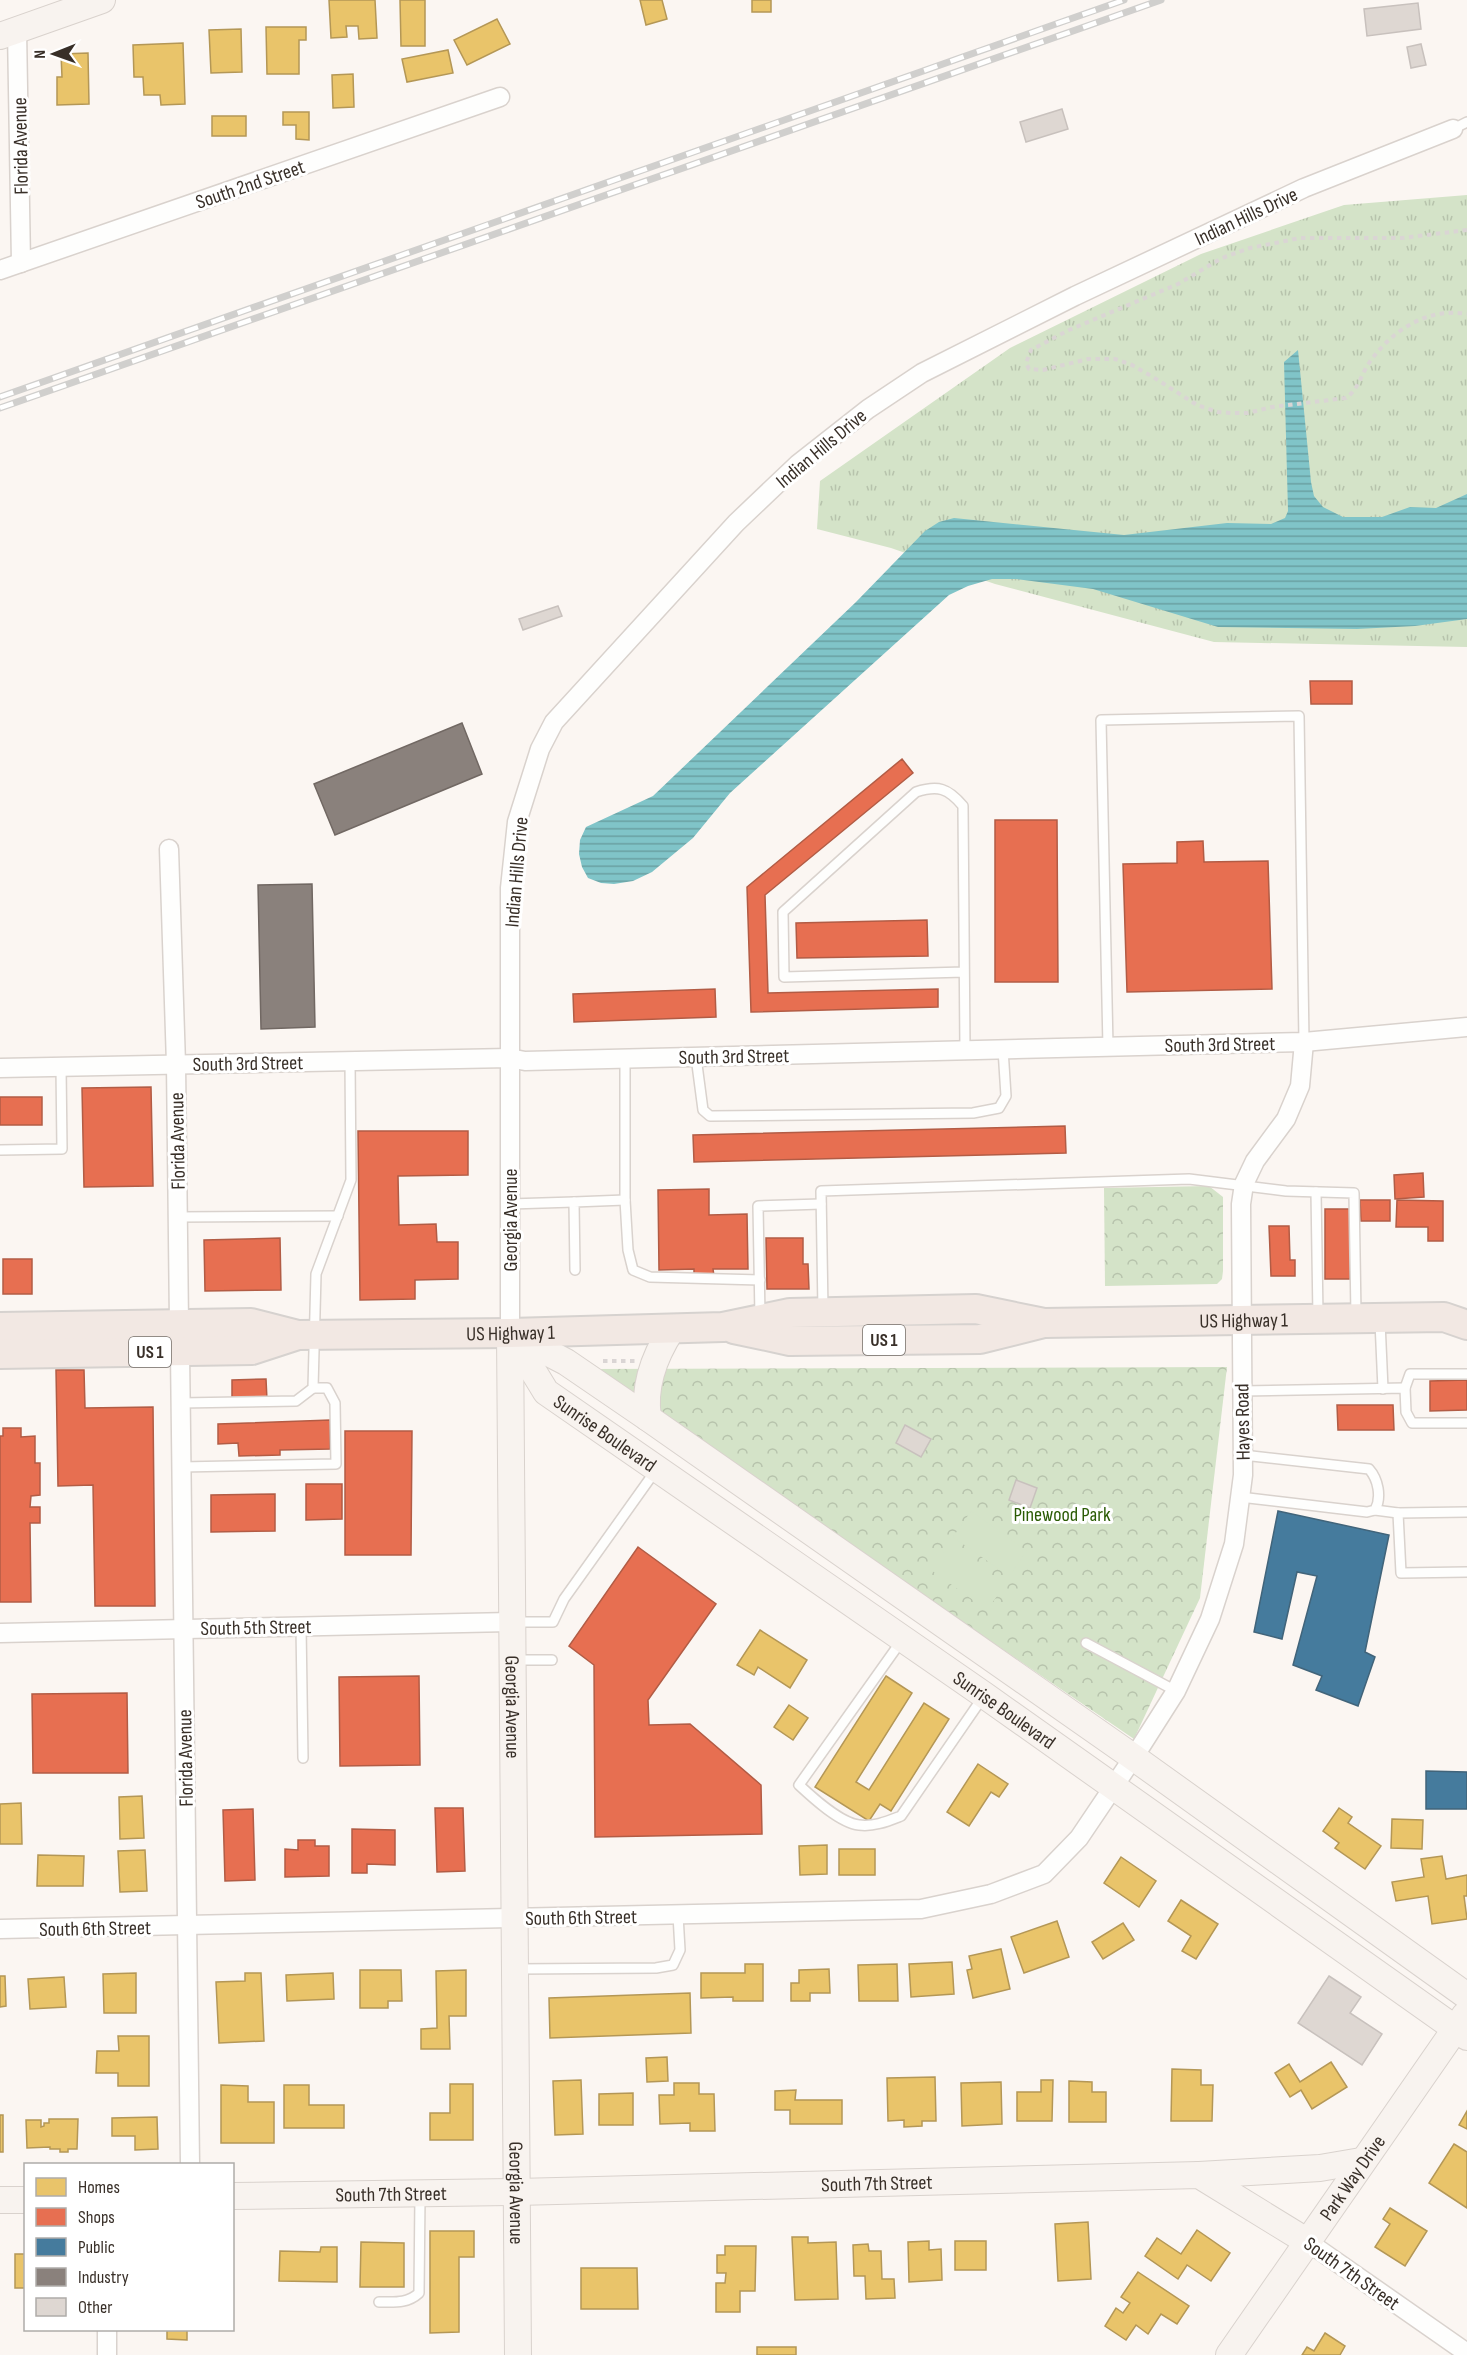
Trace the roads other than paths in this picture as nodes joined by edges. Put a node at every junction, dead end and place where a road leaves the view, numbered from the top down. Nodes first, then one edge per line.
1 (102, 0) edge
2 (9, 33) edge
3 (500, 98) dead end
4 (1460, 125) edge
5 (21, 263) junction
6 (0, 270) edge
7 (169, 849) dead end
8 (964, 972) junction
9 (1467, 1027) edge
10 (1304, 1042) junction
11 (1108, 1047) junction
12 (1003, 1049) junction
13 (965, 1050) junction
14 (696, 1057) junction
15 (509, 1058) junction
16 (625, 1059) junction
17 (350, 1061) junction
18 (176, 1064) junction
19 (61, 1067) junction
20 (0, 1068) edge
21 (0, 1150) edge
22 (1244, 1184) junction
23 (1316, 1192) junction
24 (626, 1200) junction
25 (574, 1202) junction
26 (510, 1204) junction
27 (821, 1204) junction
28 (338, 1216) junction
29 (178, 1217) junction
30 (575, 1270) dead end
31 (760, 1280) junction
32 (823, 1312) junction
33 (1459, 1316) edge
34 (1368, 1318) junction
35 (760, 1319) junction
36 (1318, 1319) junction
37 (1242, 1320) junction
38 (1044, 1323) junction
39 (0, 1327) edge
40 (723, 1327) junction
41 (672, 1329) junction
42 (510, 1333) junction
43 (305, 1335) junction
44 (179, 1338) junction
45 (0, 1354) edge
46 (1467, 1374) edge
47 (313, 1388) junction
48 (1405, 1388) junction
49 (1383, 1389) junction
50 (1242, 1391) junction
51 (180, 1403) junction
52 (648, 1418) junction
53 (1467, 1423) edge
54 (1243, 1455) junction
55 (181, 1467) junction
56 (656, 1470) junction
57 (1240, 1497) junction
58 (1375, 1510) junction
59 (1467, 1512) edge
60 (1398, 1513) junction
61 (1467, 1572) edge
62 (512, 1622) junction
63 (301, 1626) junction
64 (183, 1628) junction
65 (0, 1633) edge
66 (903, 1639) junction
67 (1086, 1643) dead end
68 (513, 1660) junction
69 (552, 1660) dead end
70 (1176, 1691) junction
71 (984, 1695) junction
72 (1133, 1757) junction
73 (303, 1758) dead end
74 (1113, 1786) junction
75 (678, 1915) junction
76 (514, 1919) junction
77 (187, 1926) junction
78 (0, 1929) edge
79 (515, 1969) junction
80 (1467, 1996) edge
81 (1463, 2026) edge
82 (1361, 2161) junction
83 (190, 2163) edge
84 (1199, 2175) junction
85 (517, 2192) junction
86 (420, 2193) junction
87 (234, 2196) edge
88 (0, 2200) edge
89 (24, 2200) edge
90 (1308, 2242) junction
91 (379, 2302) dead end
92 (107, 2331) edge
93 (1467, 2354) edge
94 (107, 2355) edge
95 (518, 2355) edge
96 (1229, 2355) edge

1 - 2 street
2 - 5 street, Florida Avenue
3 - 5 street, South 2nd Street
4 - 15 street, Indian Hills Drive
5 - 6 street, South 2nd Street
7 - 18 street, Florida Avenue
8 - 8 lane
8 - 13 lane
9 - 10 street, South 3rd Street
10 - 11 street, South 3rd Street
10 - 11 lane
10 - 22 street, Hayes Road
11 - 12 street, South 3rd Street
12 - 13 street, South 3rd Street
12 - 14 lane
13 - 14 street, South 3rd Street
14 - 16 street, South 3rd Street
15 - 16 street, South 3rd Street
15 - 17 street, South 3rd Street
15 - 26 street, Georgia Avenue
16 - 24 lane
17 - 18 street, South 3rd Street
17 - 28 lane
18 - 19 street, South 3rd Street
18 - 29 street, Florida Avenue
19 - 20 street, South 3rd Street
19 - 21 lane
22 - 23 lane
22 - 27 lane
22 - 37 street, Hayes Road
23 - 34 lane
23 - 36 lane
24 - 25 lane
24 - 31 lane
25 - 26 lane
25 - 30 lane
26 - 42 street, Georgia Avenue
27 - 31 lane
27 - 32 lane
28 - 29 lane
28 - 43 lane
29 - 44 street, Florida Avenue
31 - 35 lane
32 - 35 main road, US Highway 1 / US 1
32 - 38 main road, US Highway 1 / US 1
33 - 34 main road, US Highway 1 / US 1
34 - 36 main road, US Highway 1 / US 1
34 - 49 lane
35 - 40 main road, US Highway 1 / US 1
36 - 37 main road, US Highway 1 / US 1
37 - 38 main road, US Highway 1 / US 1
37 - 50 street, Hayes Road
38 - 40 main road, US Highway 1 / US 1
39 - 44 main road, US Highway 1 / US 1
40 - 41 main road, US Highway 1 / US 1
41 - 42 main road, US Highway 1 / US 1
41 - 52 street
42 - 43 main road, US Highway 1 / US 1
42 - 52 street, Sunrise Boulevard
42 - 56 street, Sunrise Boulevard
42 - 62 street, Georgia Avenue
43 - 44 main road, US Highway 1 / US 1
43 - 47 lane
44 - 45 main road, US Highway 1 / US 1
44 - 51 street, Florida Avenue
46 - 48 lane
47 - 51 lane
47 - 55 lane
48 - 49 lane
48 - 53 lane
49 - 50 lane
50 - 54 street, Hayes Road
51 - 55 street, Florida Avenue
52 - 72 street, Sunrise Boulevard
54 - 57 street, Hayes Road
54 - 58 lane
55 - 64 street, Florida Avenue
56 - 62 lane
56 - 66 street, Sunrise Boulevard
57 - 58 lane
57 - 70 street, Hayes Road
58 - 60 lane
59 - 60 lane
60 - 61 lane
62 - 63 street, South 5th Street
62 - 68 street, Georgia Avenue
63 - 64 street, South 5th Street
63 - 73 lane
64 - 65 street, South 5th Street
64 - 77 street, Florida Avenue
66 - 71 street, Sunrise Boulevard
66 - 71 lane
67 - 70 lane
68 - 69 lane
68 - 76 street, Georgia Avenue
70 - 72 street, Hayes Road
71 - 74 street, Sunrise Boulevard
72 - 74 street, Hayes Road
72 - 80 street, Sunrise Boulevard
74 - 75 street, South 6th Street
74 - 81 street, Sunrise Boulevard
75 - 76 street, South 6th Street
75 - 79 lane
76 - 77 street, South 6th Street
76 - 79 street, Georgia Avenue
77 - 78 street, South 6th Street
77 - 83 street, Florida Avenue
79 - 85 street, Georgia Avenue
81 - 82 street, Park Way Drive
82 - 84 street
82 - 90 street, Park Way Drive
84 - 85 street, South 7th Street
84 - 90 street, South 7th Street
85 - 86 street, South 7th Street
85 - 95 street, Georgia Avenue
86 - 87 street, South 7th Street
86 - 91 lane
88 - 89 street
90 - 93 street, South 7th Street
90 - 96 street, Park Way Drive
92 - 94 street

